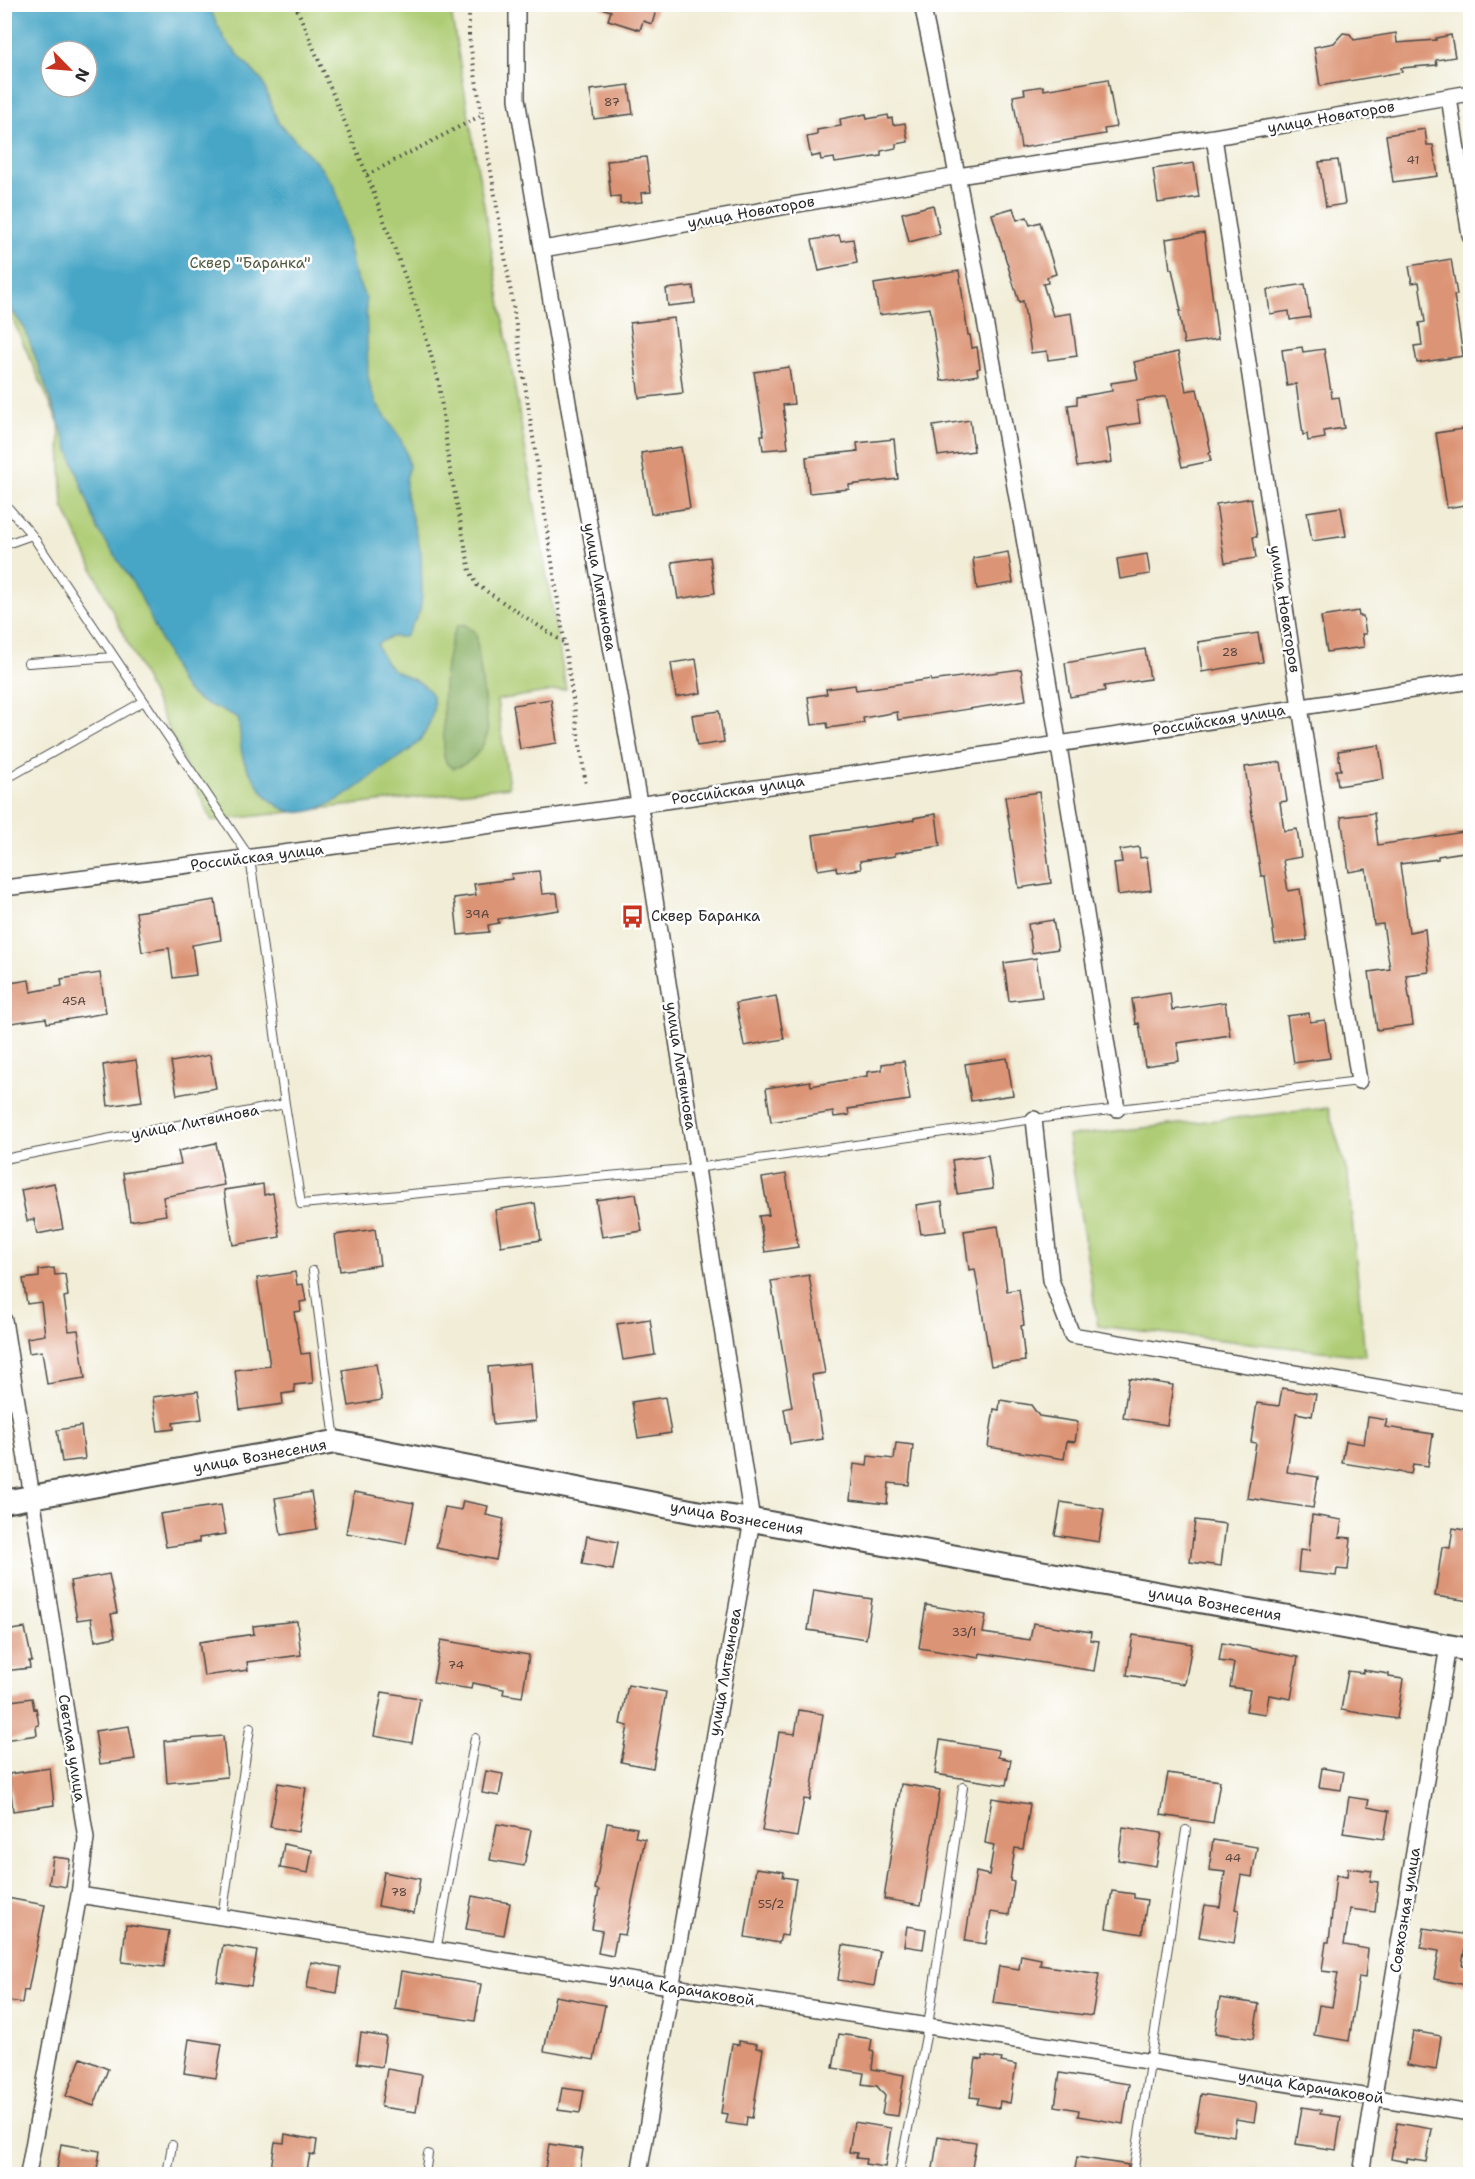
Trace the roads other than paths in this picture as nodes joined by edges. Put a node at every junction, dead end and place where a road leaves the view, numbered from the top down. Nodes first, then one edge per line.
1 (517, 4) edge
2 (922, 4) edge
3 (1470, 93) edge
4 (1449, 97) junction
5 (1214, 137) junction
6 (958, 176) junction
7 (1470, 236) edge
8 (543, 249) junction
9 (4, 503) edge
10 (32, 535) junction
11 (4, 545) edge
12 (114, 657) junction
13 (28, 663) dead end
14 (1470, 681) edge
15 (144, 701) junction
16 (1300, 707) junction
17 (1060, 745) junction
18 (4, 780) edge
19 (639, 804) junction
20 (250, 858) junction
21 (4, 888) edge
22 (1359, 1081) joint
23 (285, 1104) junction
24 (1117, 1109) junction
25 (1034, 1119) junction
26 (4, 1159) edge
27 (696, 1168) junction
28 (313, 1271) dead end
29 (4, 1320) edge
30 (1470, 1403) edge
31 (335, 1442) junction
32 (33, 1498) junction
33 (4, 1502) edge
34 (752, 1520) junction
35 (1459, 1648) edge
36 (250, 1728) dead end
37 (475, 1738) dead end
38 (963, 1787) dead end
39 (1186, 1830) dead end
40 (79, 1895) junction
41 (222, 1917) junction
42 (436, 1951) junction
43 (672, 1988) junction
44 (928, 2026) junction
45 (1151, 2062) junction
46 (1374, 2097) junction
47 (1470, 2113) edge
48 (172, 2145) dead end
49 (428, 2154) dead end
50 (28, 2175) edge
51 (167, 2175) edge
52 (424, 2175) edge
53 (639, 2175) edge
54 (899, 2175) edge
55 (1133, 2175) edge
56 (1361, 2175) edge

1 - 8 street, улица Литвинова
2 - 6 street
3 - 4 street, улица Новаторов
4 - 5 street, улица Новаторов
4 - 7 street
5 - 6 street, улица Новаторов
5 - 16 street, улица Новаторов
6 - 8 street, улица Новаторов
6 - 17 street
8 - 19 street, улица Литвинова
9 - 10 lane
10 - 11 lane
10 - 12 lane
12 - 13 lane
12 - 15 lane
14 - 16 street, Российская улица
15 - 18 lane
15 - 20 lane
16 - 17 street, Российская улица
16 - 22 street, улица Новаторов
17 - 19 street, Российская улица
17 - 24 street
19 - 20 street, Российская улица
19 - 27 street, улица Литвинова
20 - 21 street, Российская улица
20 - 23 lane
22 - 24 lane
23 - 26 lane, улица Литвинова
23 - 27 lane
24 - 25 lane
25 - 27 lane
25 - 30 street
27 - 34 street, улица Литвинова
28 - 31 lane
29 - 32 street, Светлая улица
31 - 32 street, улица Вознесения
31 - 34 street, улица Вознесения
32 - 33 street, улица Вознесения
32 - 40 street, Светлая улица
34 - 35 street, улица Вознесения
34 - 43 street, улица Литвинова
35 - 46 street, Совхозная улица
36 - 41 lane
37 - 42 lane
38 - 44 lane
39 - 45 lane
40 - 41 street, улица Карачаковой
40 - 50 street, Светлая улица
41 - 42 street, улица Карачаковой
42 - 43 street, улица Карачаковой
43 - 44 street, улица Карачаковой
43 - 53 street, улица Литвинова
44 - 45 street, улица Карачаковой
44 - 54 lane
45 - 46 street, улица Карачаковой
45 - 55 lane
46 - 47 street, улица Карачаковой
46 - 56 street, Совхозная улица
48 - 51 lane
49 - 52 lane

